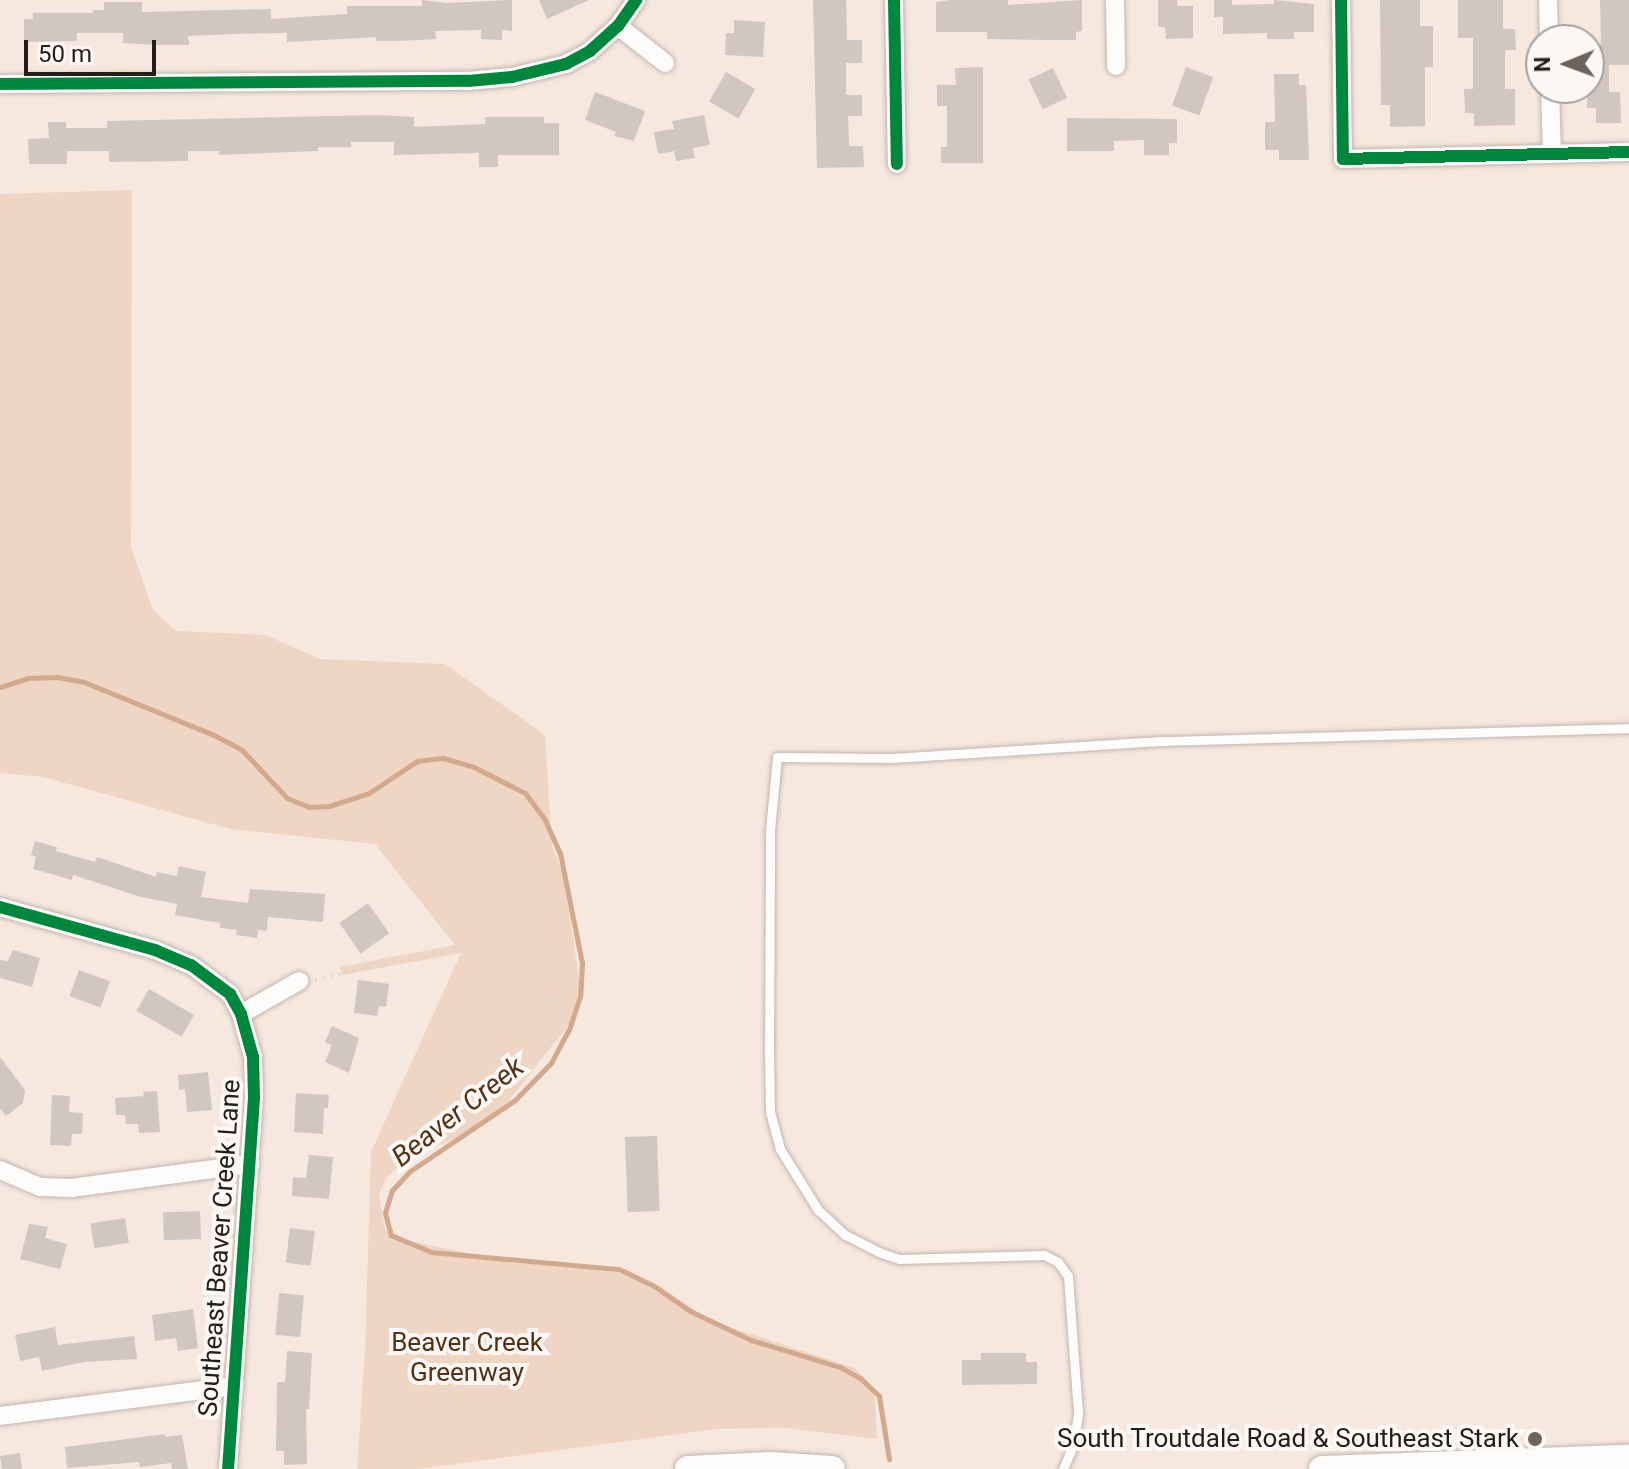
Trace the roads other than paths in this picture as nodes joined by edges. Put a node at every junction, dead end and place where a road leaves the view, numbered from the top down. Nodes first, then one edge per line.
1 (636, 0) edge
2 (894, 0) edge
3 (1115, 0) edge
4 (1341, 0) edge
5 (1548, 0) edge
6 (1549, 24) edge
7 (618, 26) junction
8 (665, 63) dead end
9 (1116, 66) dead end
10 (0, 84) edge
11 (1550, 104) edge
12 (1629, 152) edge
13 (1552, 154) junction
14 (897, 164) dead end
15 (1629, 728) edge
16 (0, 907) edge
17 (299, 981) road end
18 (241, 1014) junction
19 (250, 1164) junction
20 (0, 1170) edge
21 (234, 1386) junction
22 (0, 1416) edge
23 (1629, 1458) edge
24 (717, 1468) edge
25 (228, 1469) edge
26 (688, 1469) edge
27 (832, 1469) edge
28 (1063, 1469) edge
29 (1322, 1469) edge

1 - 7 street
2 - 14 street
3 - 9 street
4 - 13 street
5 - 6 street
7 - 8 street
7 - 10 street
11 - 13 street
12 - 13 street
15 - 28 lane
16 - 18 street, Southeast Beaver Creek Lane
17 - 18 street
18 - 19 street, Southeast Beaver Creek Lane
19 - 20 street
19 - 21 street, Southeast Beaver Creek Lane
21 - 22 street
21 - 25 street, Southeast Beaver Creek Lane
23 - 29 main road
24 - 26 main road
24 - 27 main road

